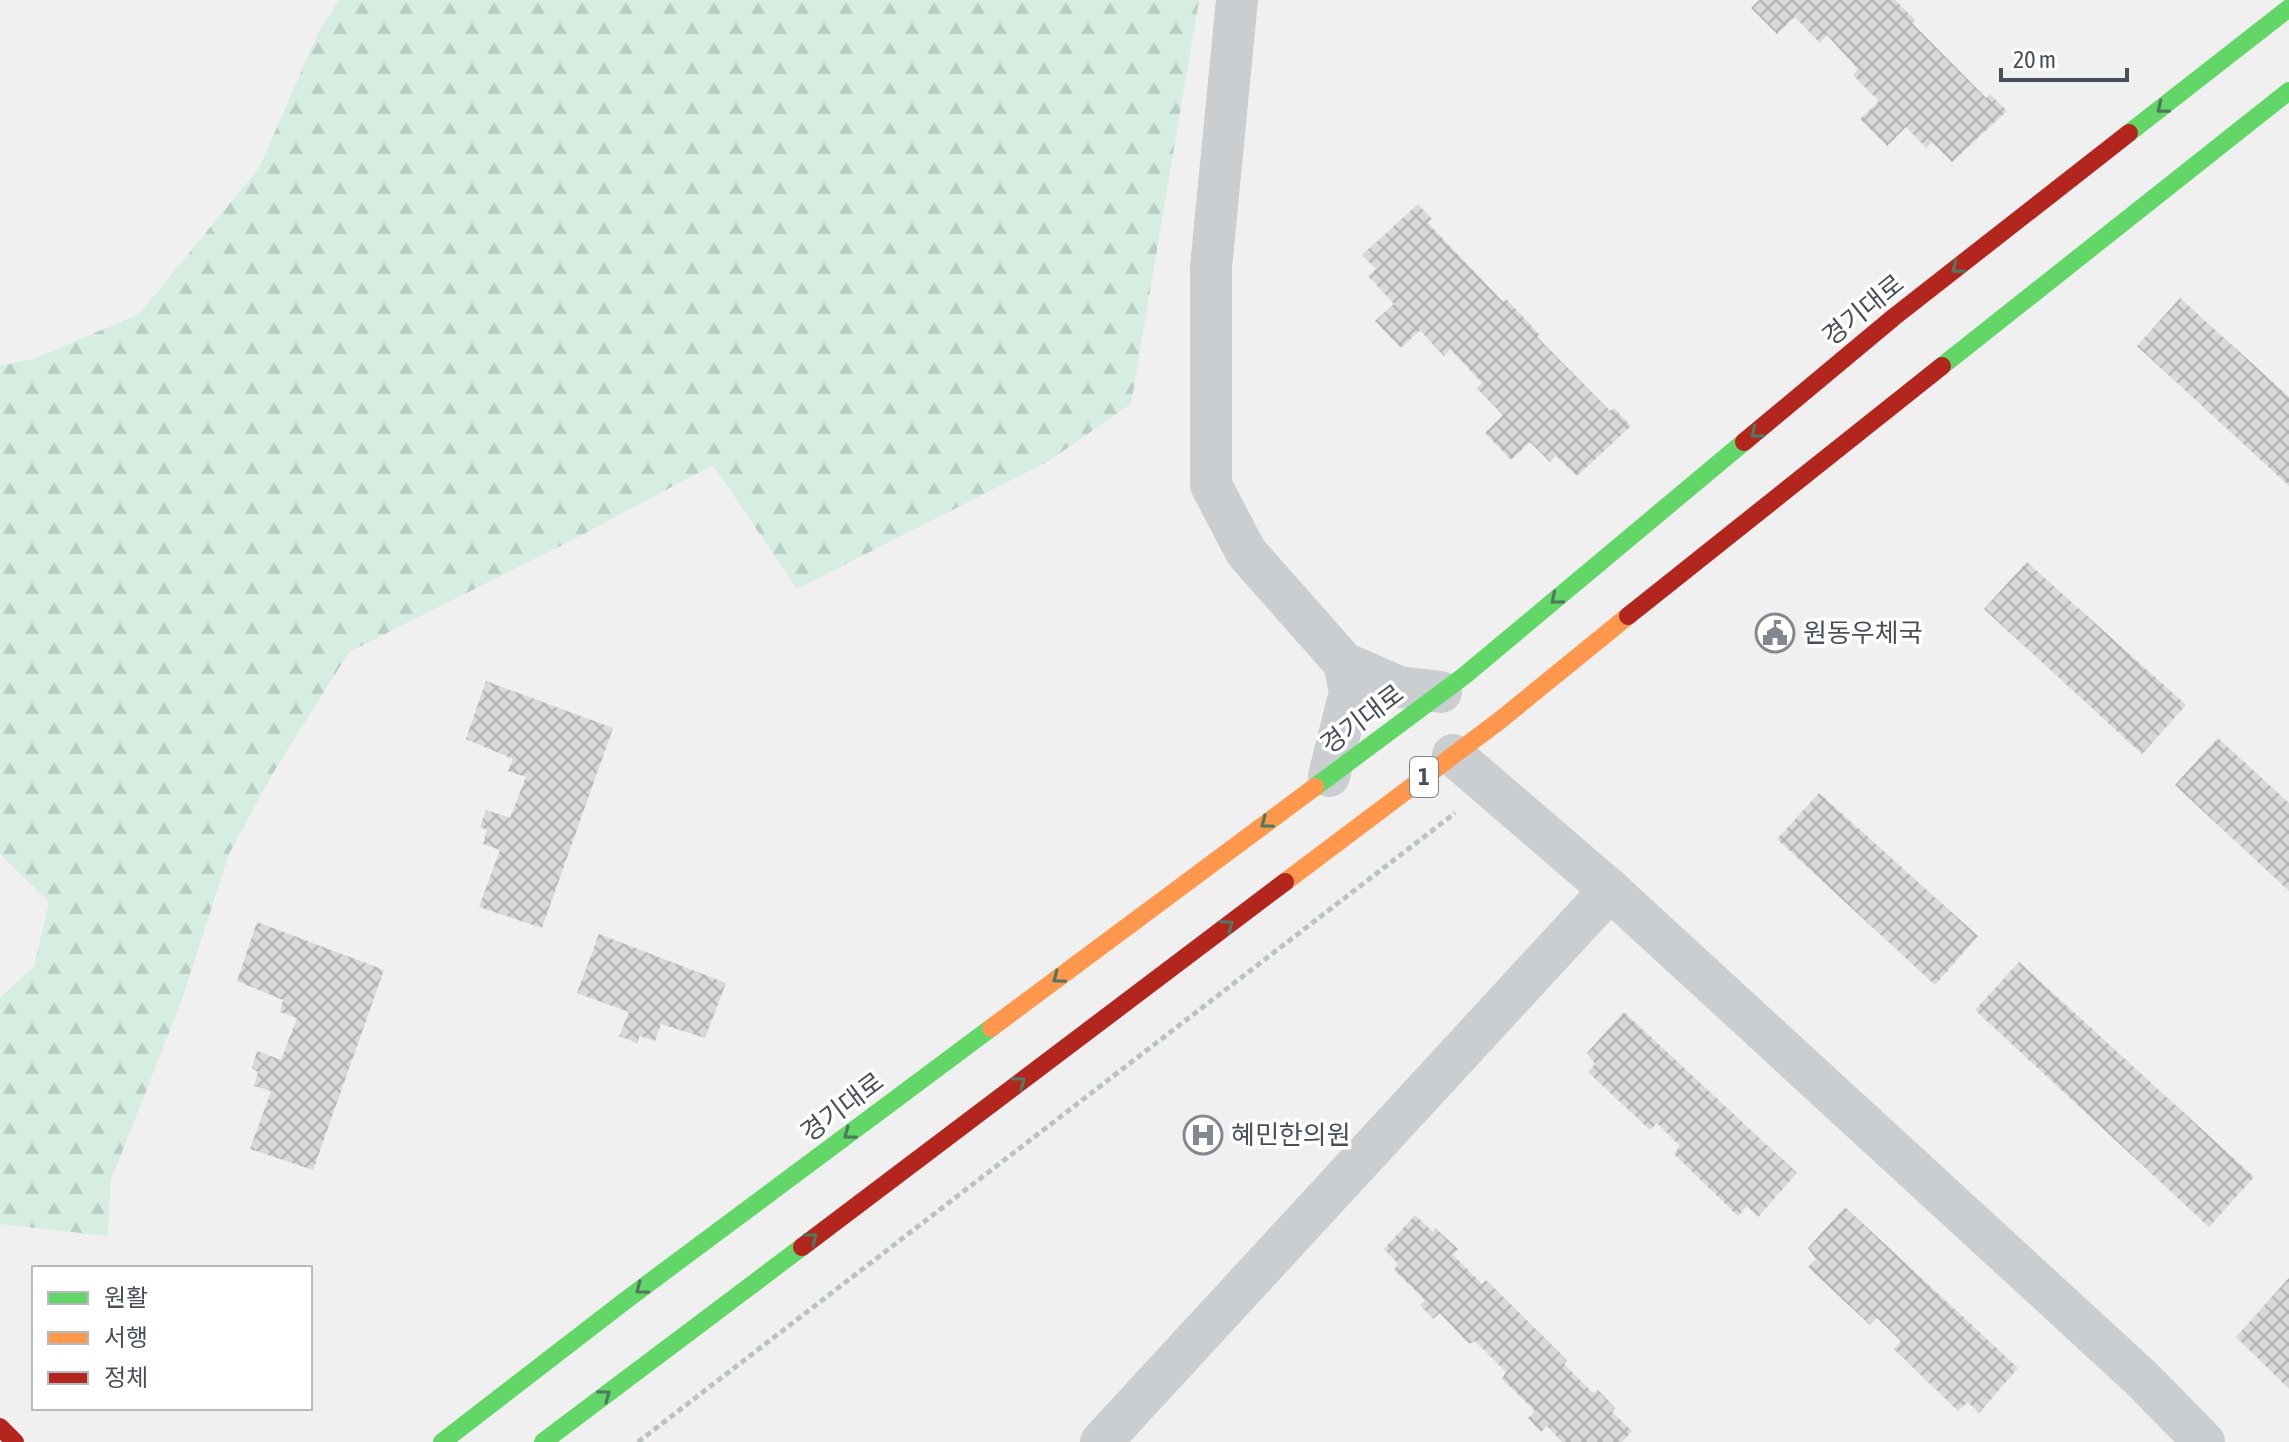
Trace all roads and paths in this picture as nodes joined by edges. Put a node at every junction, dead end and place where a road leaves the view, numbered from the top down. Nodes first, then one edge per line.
1 (1237, 0) edge
2 (2289, 8) edge
3 (2289, 91) edge
4 (1344, 663) junction
5 (1441, 692) junction
6 (1453, 755) junction
7 (1329, 776) junction
8 (1610, 890) junction
9 (0, 1427) edge
10 (15, 1442) edge
11 (442, 1442) edge
12 (543, 1442) edge
13 (1101, 1442) edge
14 (2204, 1442) edge

1 - 4 street
2 -> 5 main road, 경기대로 / 1
3 - 6 main road, 1
4 - 5 street
4 - 7 street
5 - 7 main road, 경기대로 / 1
6 - 8 street
12 -> 6 main road, 1
7 -> 11 main road, 경기대로 / 1
8 - 13 street
8 - 14 street
9 - 10 main road

